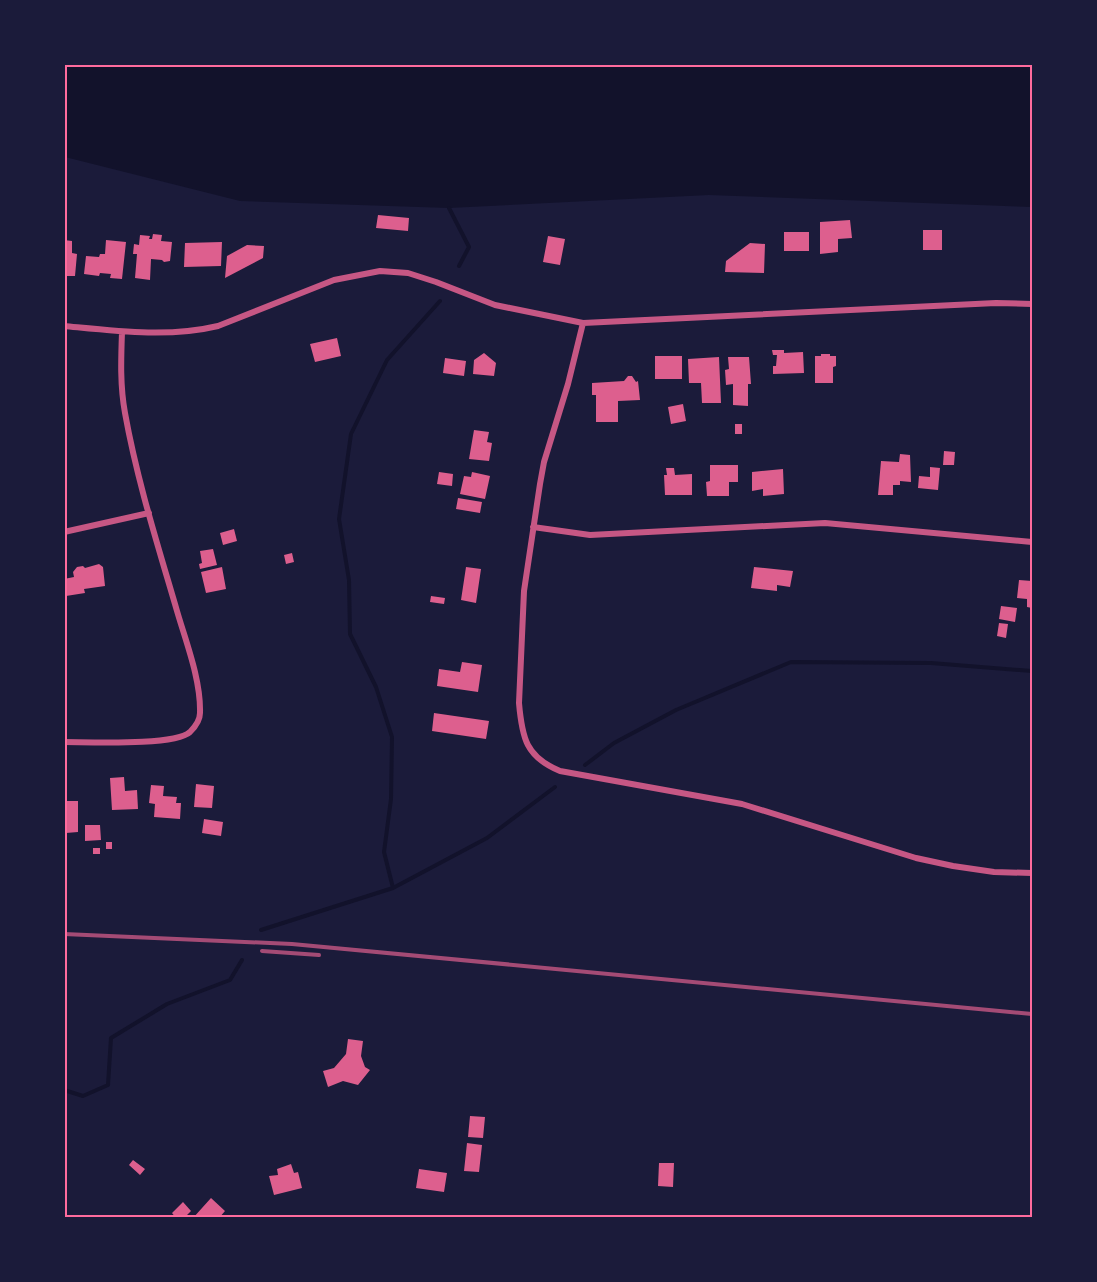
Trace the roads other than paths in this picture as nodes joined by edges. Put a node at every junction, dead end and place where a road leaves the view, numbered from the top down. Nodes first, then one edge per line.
1 (1032, 304) edge
2 (583, 323) junction
3 (64, 326) edge
4 (122, 332) junction
5 (149, 513) junction
6 (533, 527) junction
7 (64, 532) edge
8 (1032, 542) edge
9 (64, 742) edge
10 (1032, 873) edge

1 - 2 street
2 - 4 street
2 - 6 street
3 - 4 street
4 - 5 street
5 - 7 street
5 - 9 street
6 - 8 street
6 - 10 street

